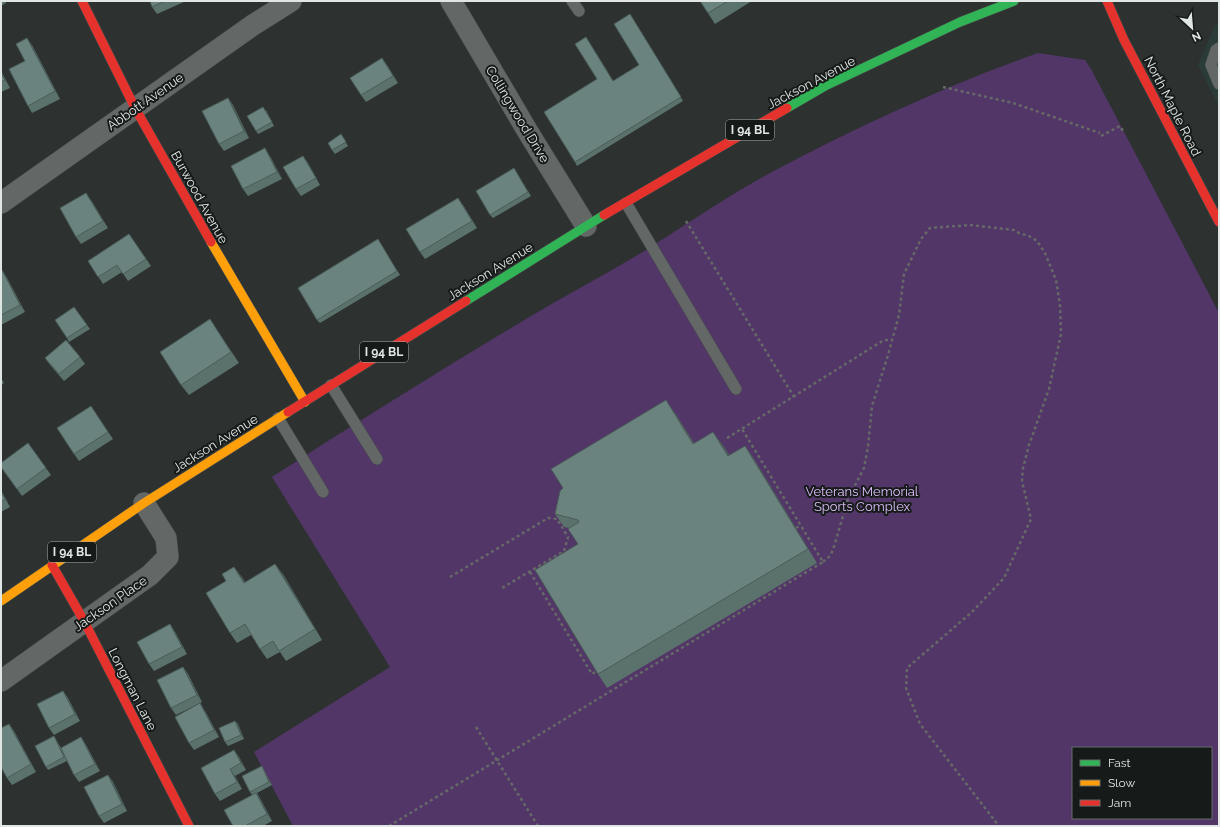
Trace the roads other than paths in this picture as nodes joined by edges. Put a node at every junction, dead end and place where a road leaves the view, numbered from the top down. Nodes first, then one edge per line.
1 (82, 1) edge
2 (291, 1) edge
3 (451, 1) edge
4 (572, 1) edge
5 (1014, 1) edge
6 (1107, 1) edge
7 (579, 11) dead end
8 (1219, 48) edge
9 (1219, 84) edge
10 (135, 108) junction
11 (1, 203) edge
12 (626, 203) junction
13 (1219, 222) edge
14 (586, 226) junction
15 (331, 385) junction
16 (736, 389) dead end
17 (305, 402) junction
18 (278, 418) junction
19 (377, 458) dead end
20 (323, 492) dead end
21 (144, 503) junction
22 (52, 565) junction
23 (1, 601) edge
24 (84, 621) junction
25 (1, 681) edge
26 (189, 826) edge

1 - 10 main road, Burwood Avenue
2 - 10 street, Abbott Avenue
3 - 14 street, Collingwood Drive
4 - 7 lane
5 - 12 main road, Jackson Avenue / I 94 BL
6 - 13 main road, North Maple Road
8 - 9 lane
10 - 11 street, Abbott Avenue
10 - 17 main road, Burwood Avenue
12 - 14 main road, Jackson Avenue / I 94 BL
12 - 16 lane
14 - 15 main road, Jackson Avenue / I 94 BL
15 - 17 main road, Jackson Avenue / I 94 BL
15 - 19 lane
17 - 18 main road, Jackson Avenue / I 94 BL
18 - 20 lane
18 - 21 main road, Jackson Avenue / I 94 BL
21 - 22 main road, Jackson Avenue / I 94 BL
21 - 24 street, Jackson Place
22 - 23 main road, Jackson Avenue / I 94 BL
22 - 24 main road, Longman Lane
24 - 25 street, Jackson Place
24 - 26 main road, Longman Lane

